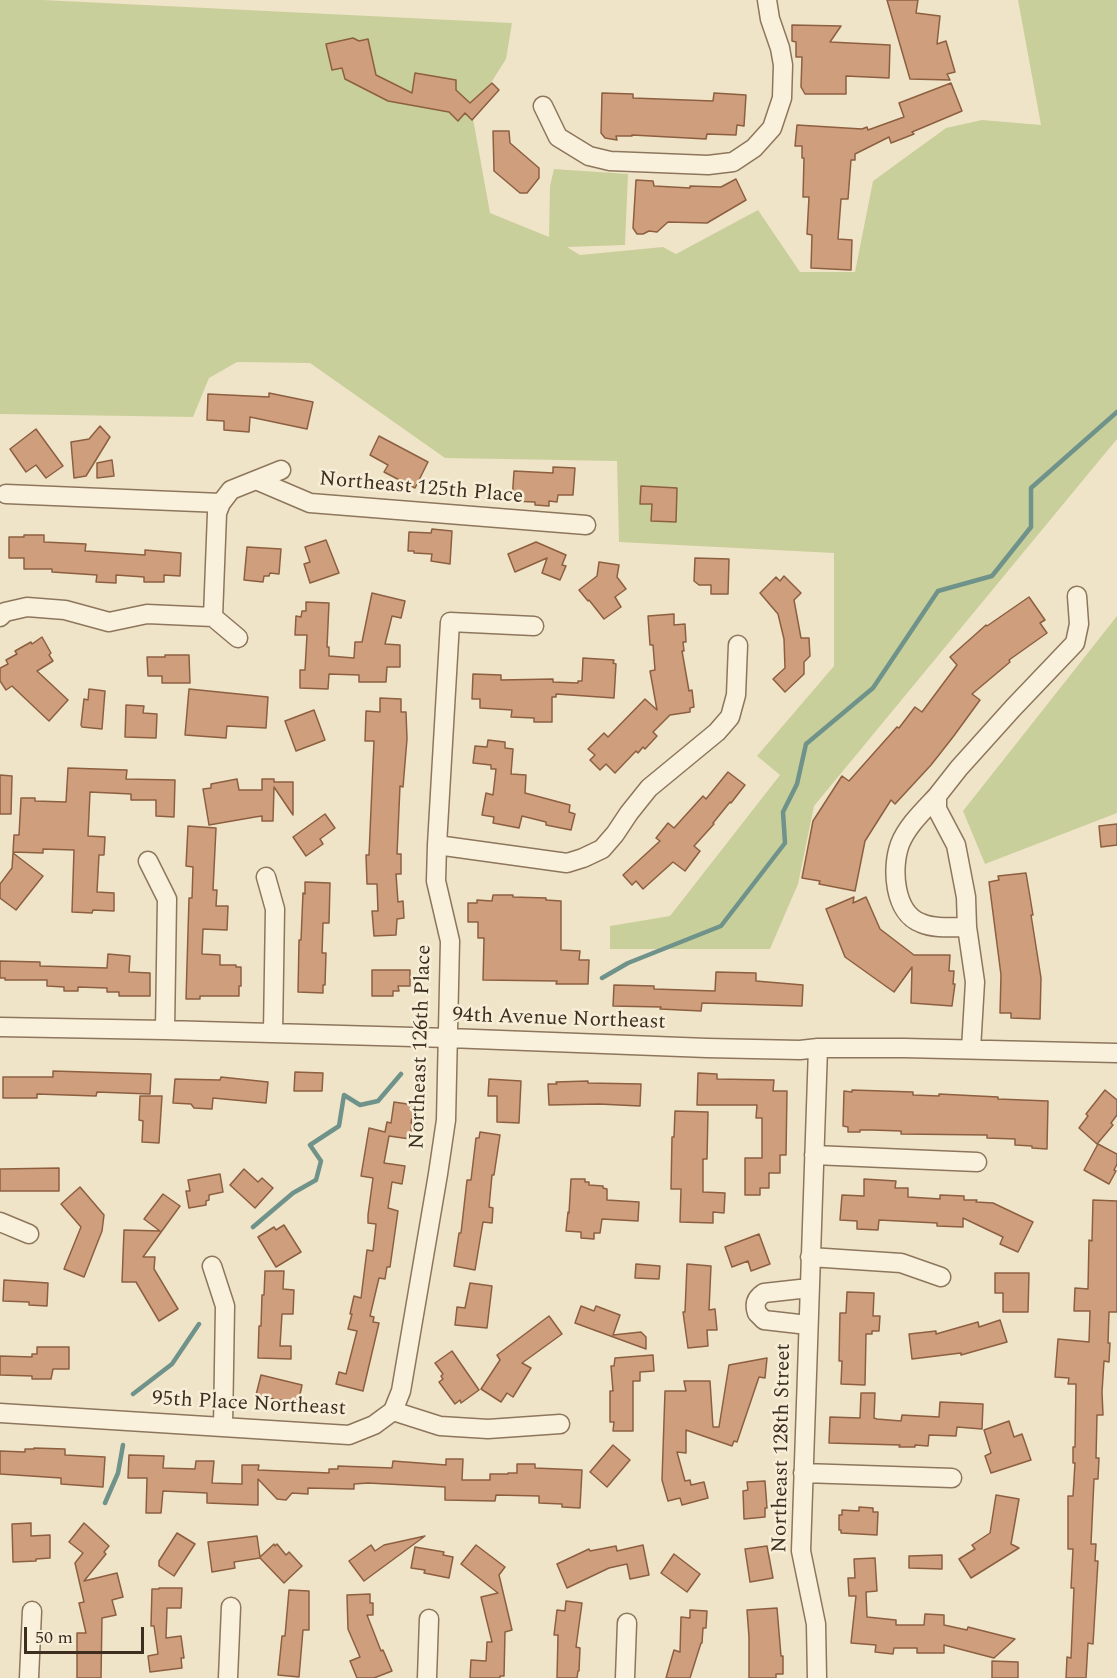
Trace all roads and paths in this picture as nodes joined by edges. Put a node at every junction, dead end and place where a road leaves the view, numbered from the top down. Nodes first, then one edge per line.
1 (767, 0) edge
2 (543, 106) dead end
3 (281, 470) dead end
4 (256, 480) junction
5 (6, 494) dead end
6 (221, 502) junction
7 (586, 525) dead end
8 (1077, 596) dead end
9 (0, 617) edge
10 (213, 617) junction
11 (534, 626) dead end
12 (238, 638) dead end
13 (738, 645) dead end
14 (937, 796) junction
15 (437, 846) junction
16 (148, 861) dead end
17 (266, 877) dead end
18 (967, 927) junction
19 (0, 1027) edge
20 (165, 1030) junction
21 (273, 1033) junction
22 (449, 1038) junction
23 (818, 1048) junction
24 (971, 1049) junction
25 (1117, 1053) edge
26 (814, 1155) junction
27 (977, 1162) dead end
28 (0, 1222) edge
29 (29, 1234) dead end
30 (810, 1257) junction
31 (212, 1266) dead end
32 (941, 1277) dead end
33 (809, 1288) junction
34 (808, 1325) junction
35 (393, 1411) junction
36 (0, 1413) edge
37 (560, 1424) dead end
38 (223, 1427) junction
39 (803, 1473) junction
40 (952, 1478) dead end
41 (231, 1607) dead end
42 (32, 1611) dead end
43 (429, 1619) dead end
44 (627, 1623) dead end
45 (29, 1678) edge
46 (228, 1678) edge
47 (427, 1678) edge
48 (625, 1678) edge
49 (817, 1678) edge

1 - 2 street
3 - 4 street
4 - 6 street
4 - 7 street, Northeast 125th Place
5 - 6 street
6 - 10 street
8 - 14 street
9 - 10 street
10 - 12 street
11 - 15 street, Northeast 126th Place
13 - 15 street
14 - 18 street
14 - 18 street
15 - 22 street, Northeast 126th Place
16 - 20 street
17 - 21 street
18 - 24 street
19 - 20 street, 94th Avenue Northeast
20 - 21 street, 94th Avenue Northeast
21 - 22 street, 94th Avenue Northeast
22 - 23 street, 94th Avenue Northeast
22 - 35 street, Northeast 126th Place
23 - 24 street, 94th Avenue Northeast
23 - 26 street, Northeast 128th Street
24 - 25 street, 94th Avenue Northeast
26 - 27 street
26 - 30 street, Northeast 128th Street
28 - 29 street
30 - 32 street
30 - 33 street, Northeast 128th Street
31 - 38 street
33 - 34 street, Northeast 128th Street
33 - 34 street, Northeast 128th Street
34 - 39 street, Northeast 128th Street
35 - 37 street
35 - 38 street, 95th Place Northeast
36 - 38 street, 95th Place Northeast
39 - 40 street
39 - 49 street, Northeast 128th Street
41 - 46 street
42 - 45 street
43 - 47 street
44 - 48 street

